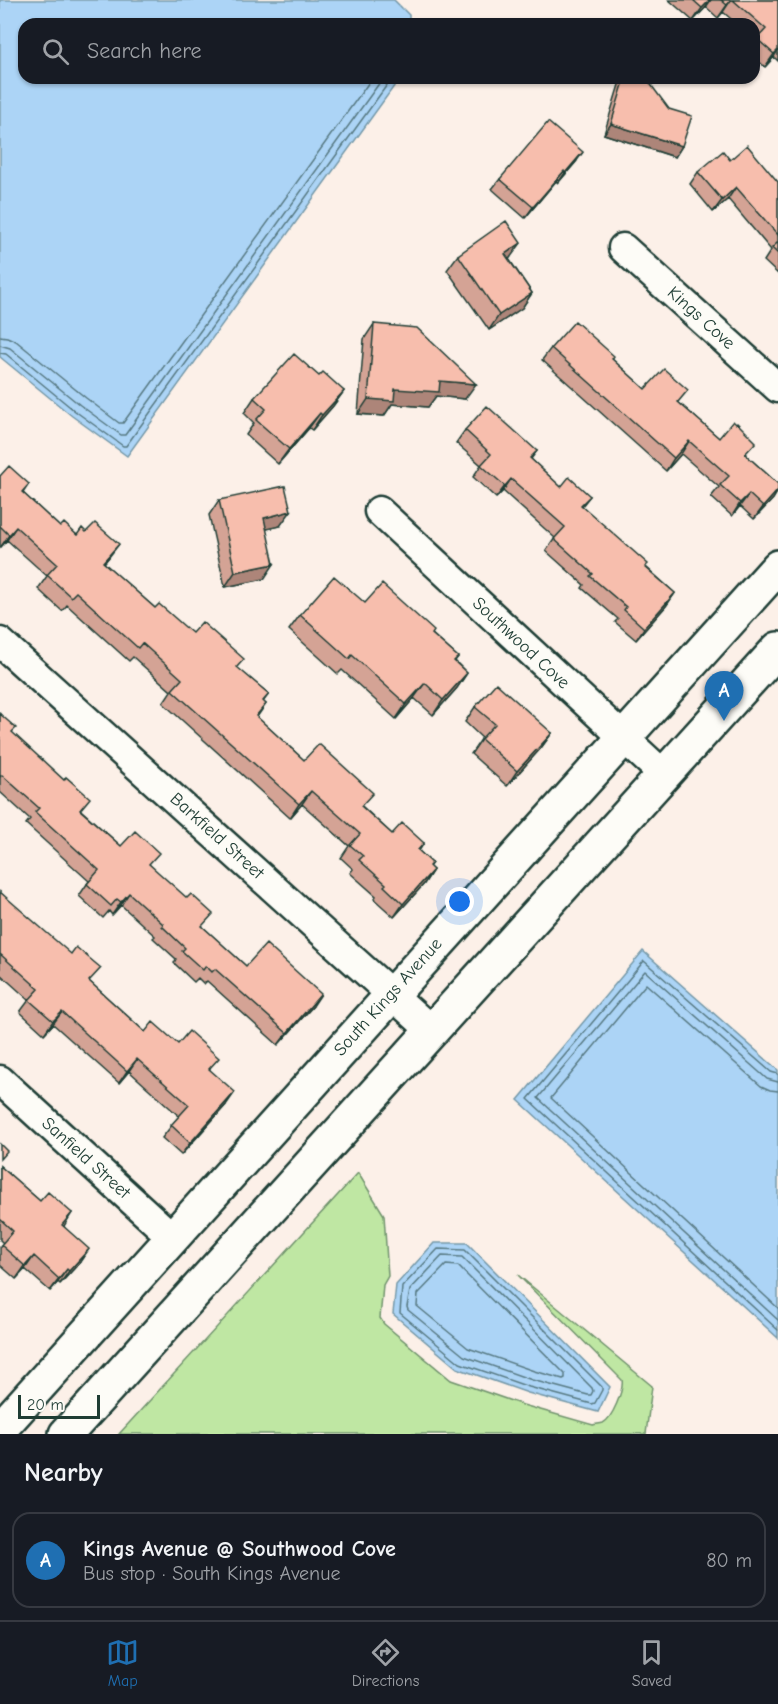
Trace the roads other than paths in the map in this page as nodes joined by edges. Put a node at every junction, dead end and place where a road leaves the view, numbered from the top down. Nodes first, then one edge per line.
1 (623, 248) dead end
2 (778, 388) edge
3 (379, 511) dead end
4 (778, 567) edge
5 (0, 642) edge
6 (778, 649) edge
7 (622, 738) junction
8 (664, 775) junction
9 (392, 993) junction
10 (432, 1031) junction
11 (0, 1080) edge
12 (172, 1237) junction
13 (0, 1429) edge
14 (66, 1434) edge

1 - 2 street, Kings Cove
3 - 7 street, Southwood Cove
4 - 7 main road, South Kings Avenue
5 - 9 street, Barkfield Street
6 - 8 main road
7 - 8 street, Southwood Cove
7 - 9 main road, South Kings Avenue
8 - 10 main road
9 - 10 street, Barkfield Street
9 - 12 main road, South Kings Avenue
10 - 14 main road
11 - 12 street, Sanfield Street
12 - 13 main road, South Kings Avenue

